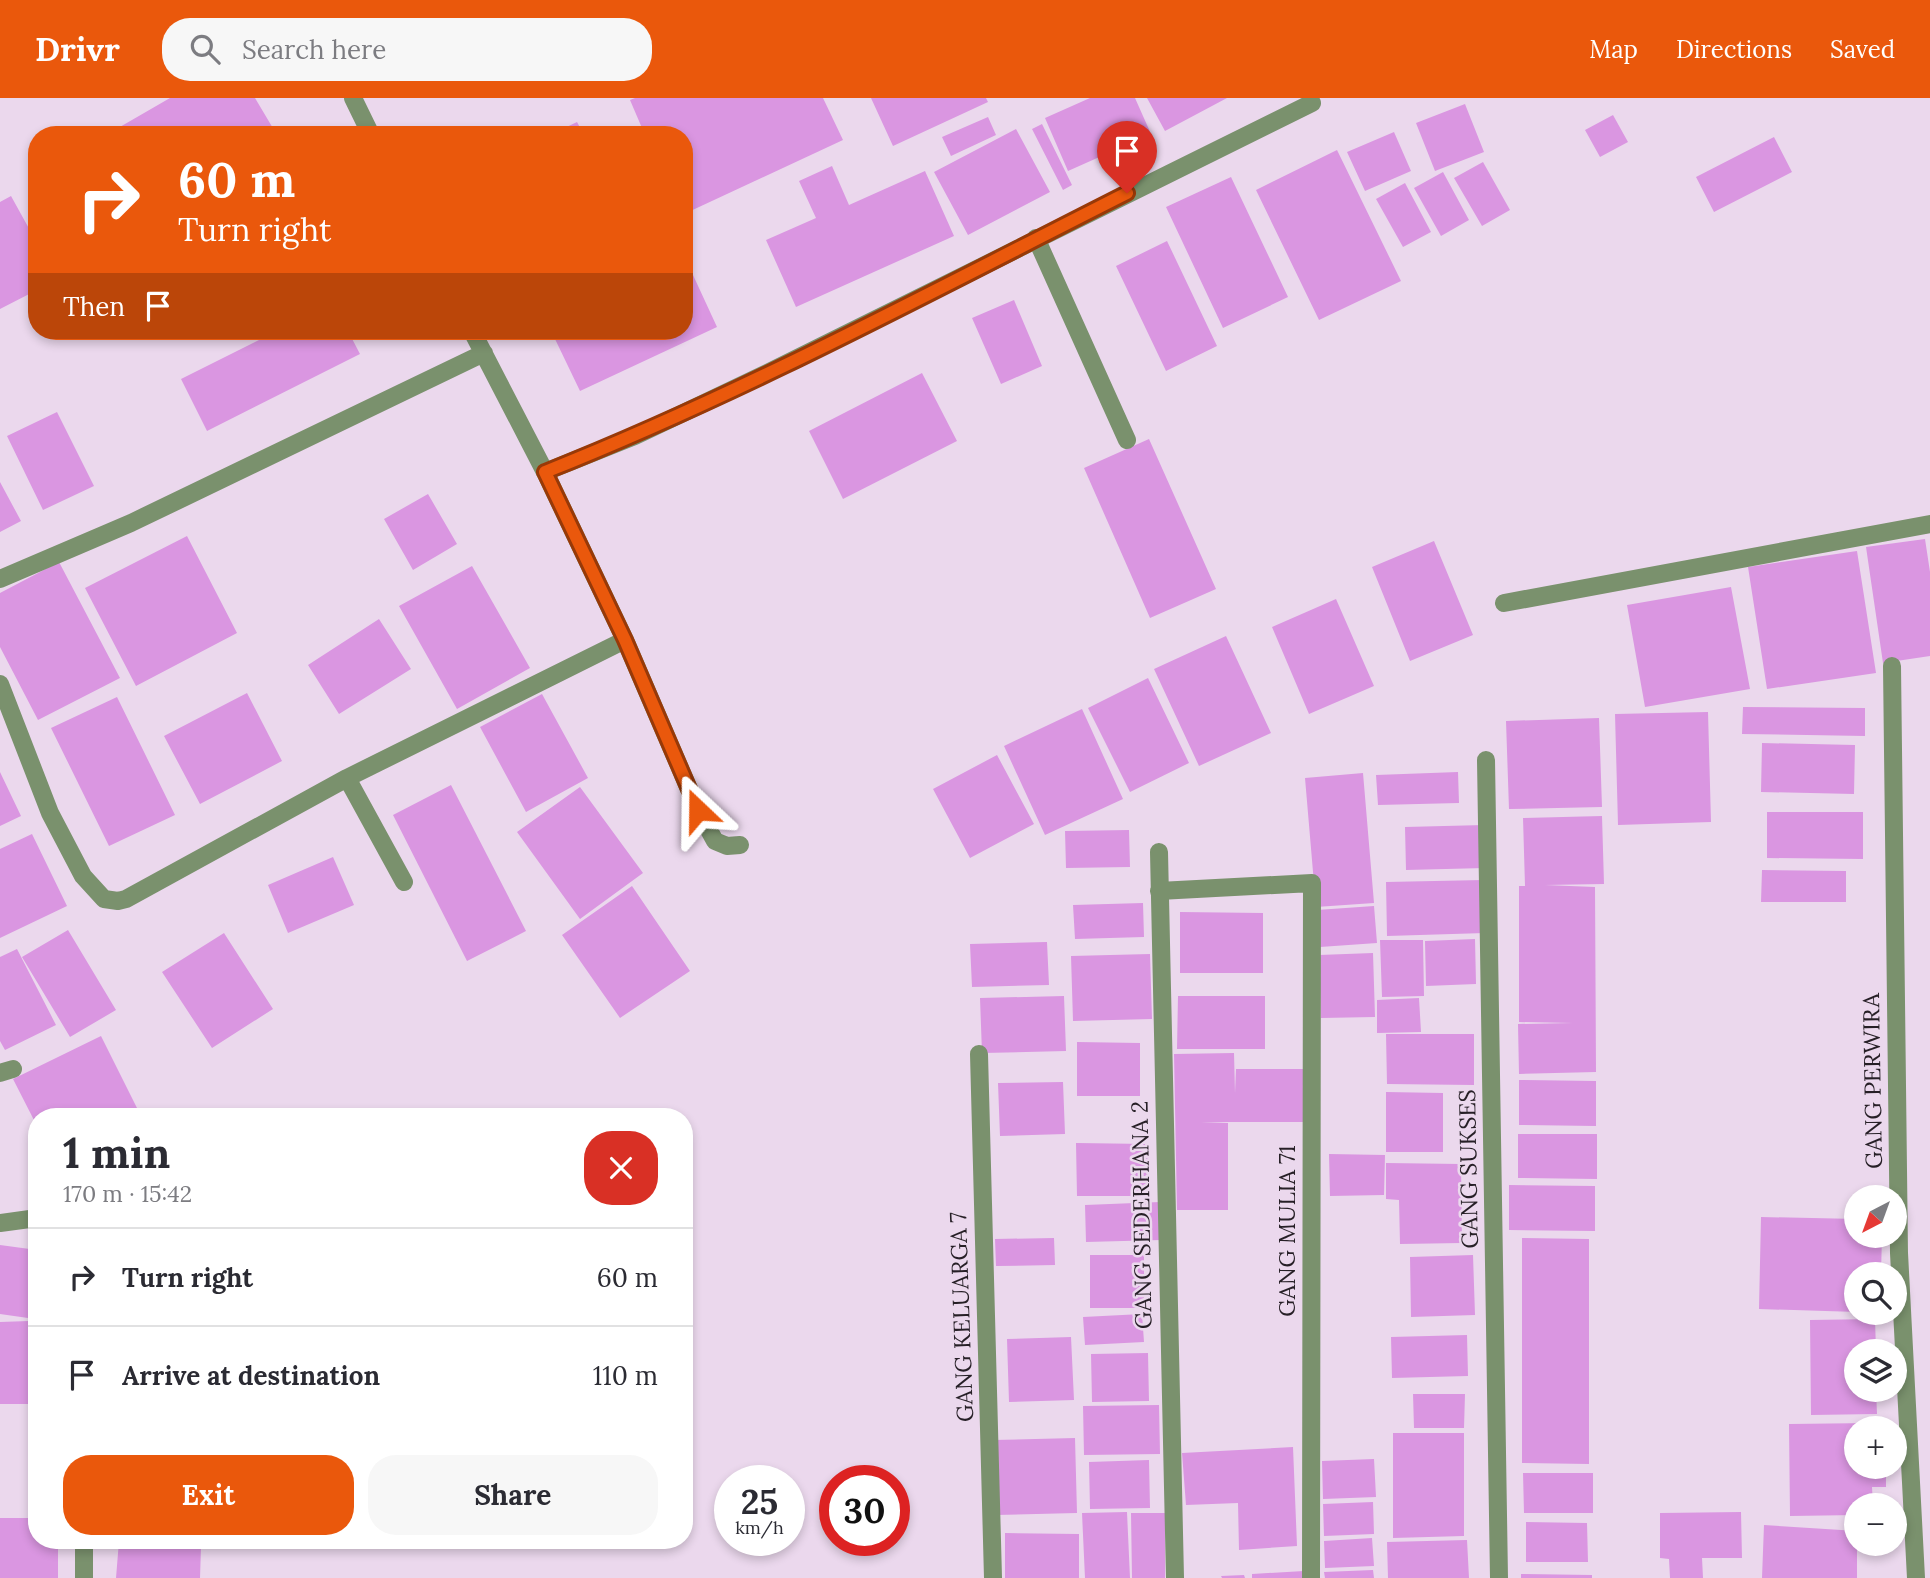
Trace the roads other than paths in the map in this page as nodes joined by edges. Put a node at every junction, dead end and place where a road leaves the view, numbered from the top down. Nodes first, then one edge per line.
1 (353, 98) edge
2 (1312, 103) dead end
3 (367, 126) edge
4 (1036, 239) junction
5 (477, 340) edge
6 (484, 353) junction
7 (1127, 440) dead end
8 (545, 472) junction
9 (1930, 524) edge
10 (0, 579) edge
11 (1504, 603) dead end
12 (625, 640) junction
13 (1892, 666) dead end
14 (0, 684) edge
15 (1486, 760) dead end
16 (347, 778) junction
17 (740, 845) dead end
18 (1158, 852) dead end
19 (404, 882) dead end
20 (1159, 891) junction
21 (979, 1054) dead end
22 (28, 1219) edge
23 (0, 1223) edge
24 (84, 1549) edge
25 (84, 1578) edge
26 (993, 1578) edge
27 (1175, 1578) edge
28 (1311, 1578) edge
29 (1500, 1578) edge
30 (1916, 1578) edge

1 - 3 street
2 - 4 street
4 - 7 street
4 - 8 street
5 - 6 street
6 - 8 street
6 - 10 street
8 - 12 street
9 - 11 street
12 - 16 street
12 - 17 street
13 - 30 street, GANG PERWIRA
14 - 16 street
15 - 29 street, GANG SUKSES
16 - 19 street
18 - 20 street, GANG SEDERHANA 2
20 - 27 street, GANG SEDERHANA 2
20 - 28 street, GANG MULIA 71
21 - 26 street, GANG KELUARGA 7
22 - 23 street
24 - 25 street

